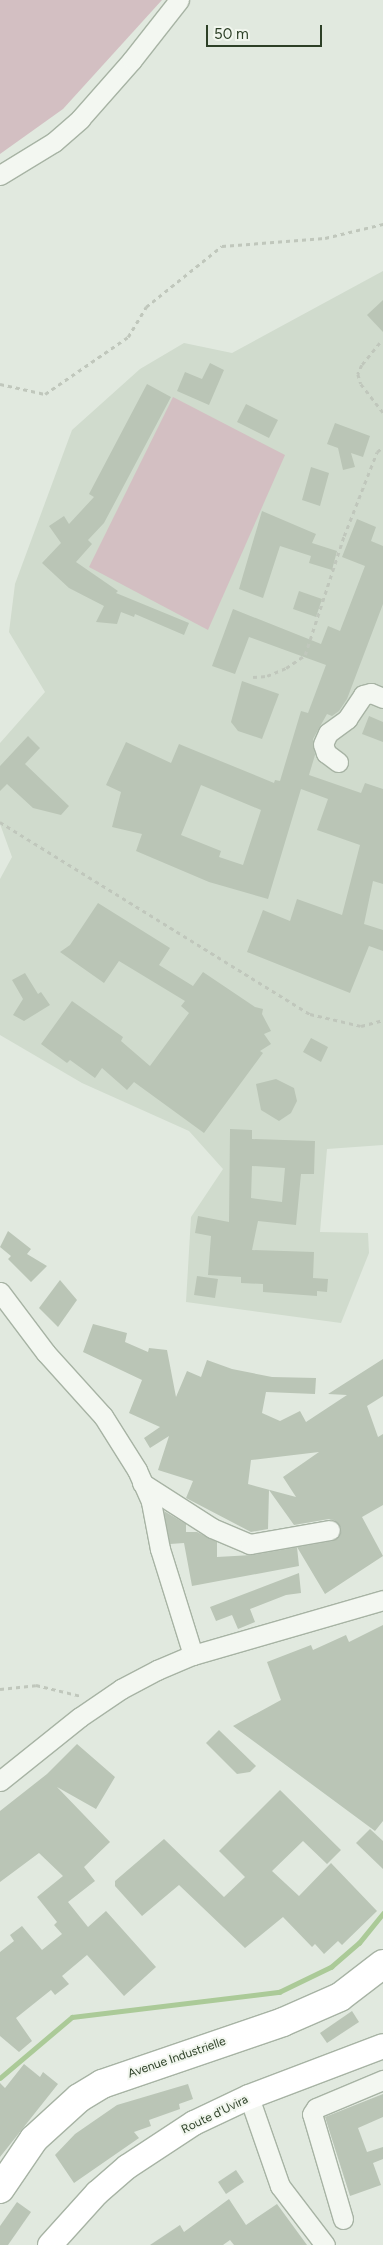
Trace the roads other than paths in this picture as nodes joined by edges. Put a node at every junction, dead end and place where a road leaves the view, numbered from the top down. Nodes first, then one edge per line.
1 (179, 0) edge
2 (0, 175) edge
3 (383, 698) edge
4 (338, 762) dead end
5 (0, 1292) edge
6 (142, 1483) junction
7 (330, 1530) dead end
8 (383, 1600) edge
9 (193, 1655) junction
10 (0, 1781) edge
11 (383, 1964) edge
12 (383, 2046) edge
13 (383, 2080) edge
14 (249, 2097) junction
15 (0, 2189) edge
16 (343, 2219) dead end
17 (50, 2245) edge
18 (325, 2245) edge

1 - 2 street
3 - 4 street
5 - 6 street
6 - 7 street
6 - 9 street
8 - 9 street
9 - 10 street
11 - 15 highway, Avenue Industrielle
12 - 14 main road, Route d'Uvira
13 - 16 street
14 - 17 main road, Route d'Uvira
14 - 18 street

